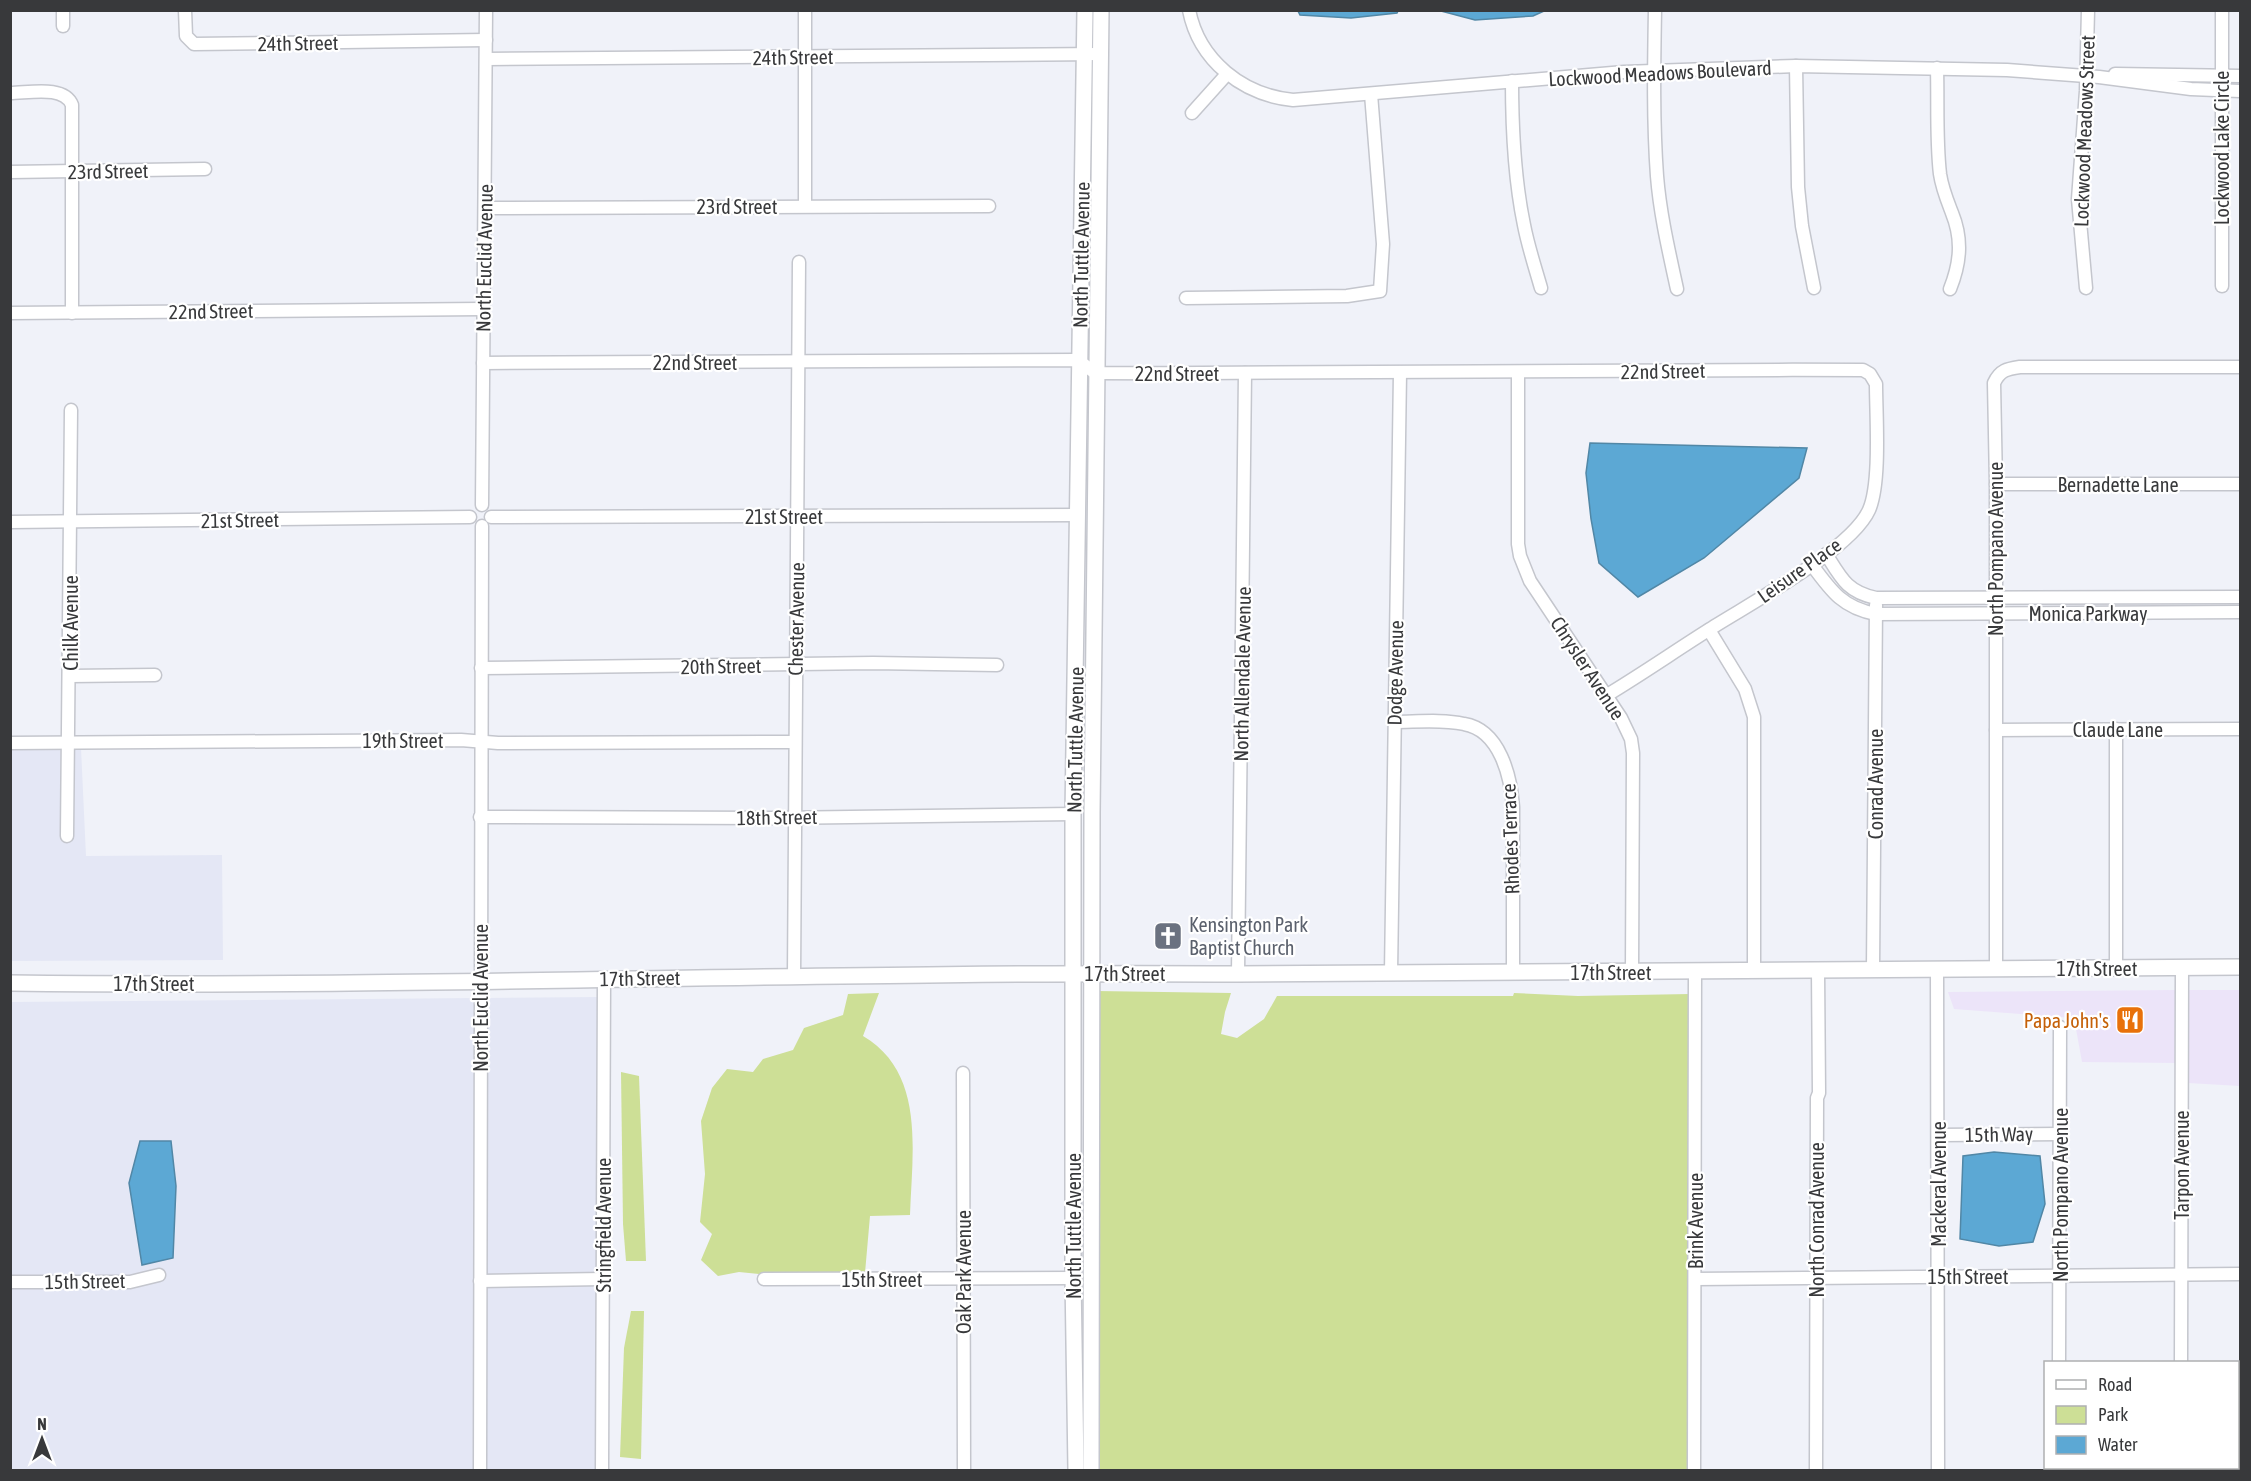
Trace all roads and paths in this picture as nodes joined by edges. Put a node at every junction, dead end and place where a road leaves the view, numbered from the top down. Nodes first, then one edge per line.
1 (63, 10) edge
2 (184, 10) edge
3 (486, 10) edge
4 (805, 10) edge
5 (1085, 10) edge
6 (1101, 10) edge
7 (1189, 10) edge
8 (1654, 10) edge
9 (2088, 10) edge
10 (2222, 10) edge
11 (63, 26) dead end
12 (486, 40) junction
13 (1084, 53) junction
14 (1100, 54) junction
15 (805, 57) junction
16 (487, 59) junction
17 (1796, 66) junction
18 (1937, 68) junction
19 (1654, 70) junction
20 (1227, 74) junction
21 (2093, 76) junction
22 (2221, 76) junction
23 (2241, 76) edge
24 (1512, 81) junction
25 (2220, 90) junction
26 (2241, 91) edge
27 (10, 93) edge
28 (1371, 94) junction
29 (1192, 113) dead end
30 (205, 169) dead end
31 (10, 172) edge
32 (72, 172) junction
33 (805, 206) junction
34 (989, 206) dead end
35 (485, 208) junction
36 (799, 262) dead end
37 (2222, 286) dead end
38 (1541, 288) dead end
39 (1814, 288) dead end
40 (2086, 288) dead end
41 (1677, 289) dead end
42 (1950, 289) dead end
43 (1186, 298) dead end
44 (483, 309) junction
45 (10, 313) edge
46 (72, 313) junction
47 (1078, 360) junction
48 (799, 361) junction
49 (483, 363) junction
50 (2241, 367) edge
51 (1518, 372) junction
52 (1095, 373) junction
53 (1400, 373) junction
54 (1245, 374) junction
55 (1873, 376) joint
56 (71, 410) dead end
57 (1996, 484) junction
58 (2241, 484) edge
59 (482, 505) junction
60 (1077, 515) junction
61 (797, 516) junction
62 (470, 517) junction
63 (486, 521) junction
64 (10, 522) edge
65 (70, 522) junction
66 (1826, 554) junction
67 (1812, 565) junction
68 (1995, 597) junction
69 (2241, 597) edge
70 (1876, 598) junction
71 (2241, 612) edge
72 (1995, 613) junction
73 (1876, 614) junction
74 (1709, 630) junction
75 (796, 665) junction
76 (997, 665) dead end
77 (481, 668) junction
78 (155, 675) dead end
79 (70, 676) junction
80 (1607, 695) junction
81 (1394, 722) junction
82 (2115, 729) junction
83 (2241, 729) edge
84 (1996, 730) junction
85 (481, 742) junction
86 (795, 742) junction
87 (10, 743) edge
88 (69, 743) junction
89 (1073, 814) junction
90 (480, 817) junction
91 (795, 817) junction
92 (67, 836) dead end
93 (2116, 967) junction
94 (2182, 967) junction
95 (2241, 967) edge
96 (1996, 968) junction
97 (1873, 969) junction
98 (1937, 969) junction
99 (1754, 970) junction
100 (1818, 970) junction
101 (1695, 971) junction
102 (1513, 972) junction
103 (1632, 972) junction
104 (1073, 973) junction
105 (1091, 973) junction
106 (1391, 973) junction
107 (1238, 974) junction
108 (794, 976) junction
109 (604, 979) junction
110 (480, 980) junction
111 (10, 983) edge
112 (2060, 1027) dead end
113 (963, 1073) dead end
114 (2060, 1134) junction
115 (1938, 1135) junction
116 (2241, 1274) edge
117 (159, 1275) dead end
118 (2181, 1275) junction
119 (1938, 1276) junction
120 (2059, 1276) junction
121 (1816, 1277) junction
122 (1073, 1278) junction
123 (603, 1279) junction
124 (963, 1279) junction
125 (1695, 1279) junction
126 (764, 1280) dead end
127 (480, 1281) junction
128 (10, 1282) edge
129 (2060, 1361) edge
130 (2181, 1361) edge
131 (480, 1470) edge
132 (602, 1470) edge
133 (964, 1470) edge
134 (1076, 1470) edge
135 (1091, 1470) edge
136 (1694, 1470) edge
137 (1816, 1470) edge
138 (1938, 1470) edge

1 - 11 street
2 - 12 street, 24th Street
3 - 12 street, North Euclid Avenue
4 - 15 street
5 - 13 main road, North Tuttle Avenue
6 - 14 main road, North Tuttle Avenue
7 - 20 street, Lockwood Meadows Boulevard
8 - 19 street
9 - 21 street, Lockwood Meadows Street
10 - 22 street, Lockwood Lake Circle
12 - 16 street, North Euclid Avenue
13 - 14 street, 24th Street
13 - 15 street, 24th Street
13 - 47 main road, North Tuttle Avenue
14 - 52 main road, North Tuttle Avenue
15 - 16 street, 24th Street
15 - 33 street
16 - 35 street, North Euclid Avenue
17 - 18 street, Lockwood Meadows Boulevard
17 - 19 street, Lockwood Meadows Boulevard
17 - 39 street
18 - 21 street, Lockwood Meadows Boulevard
18 - 42 street
19 - 24 street, Lockwood Meadows Boulevard
19 - 41 street
20 - 28 street, Lockwood Meadows Boulevard
20 - 29 street
21 - 22 street, Lockwood Meadows Boulevard
21 - 25 street, Lockwood Meadows Boulevard
21 - 40 street, Lockwood Meadows Street
22 - 23 street, Lockwood Meadows Boulevard
22 - 25 street, Lockwood Lake Circle
24 - 28 street, Lockwood Meadows Boulevard
24 - 38 street
25 - 26 street, Lockwood Meadows Boulevard
25 - 37 street, Lockwood Lake Circle
27 - 32 street
28 - 43 street
30 - 32 street, 23rd Street
31 - 32 street, 23rd Street
32 - 46 street
33 - 34 street, 23rd Street
33 - 35 street, 23rd Street
35 - 44 street, North Euclid Avenue
36 - 48 street, Chester Avenue
44 - 46 street, 22nd Street
44 - 49 street, North Euclid Avenue
45 - 46 street, 22nd Street
47 - 48 street, 22nd Street
47 - 52 street
47 - 60 main road, North Tuttle Avenue
48 - 49 street, 22nd Street
48 - 61 street, Chester Avenue
49 - 59 street, North Euclid Avenue
50 - 57 street, North Pompano Avenue
51 - 53 street, 22nd Street
51 - 55 street, 22nd Street
51 - 80 street, Chrysler Avenue
52 - 54 street, 22nd Street
52 - 105 main road, North Tuttle Avenue
53 - 54 street, 22nd Street
53 - 81 street, Dodge Avenue
54 - 107 street, North Allendale Avenue
55 - 66 street, Leisure Place
56 - 65 street, Chilk Avenue
57 - 58 street, Bernadette Lane
57 - 68 street, North Pompano Avenue
59 - 62 street
59 - 63 street
60 - 61 street, 21st Street
60 - 89 main road, North Tuttle Avenue
61 - 63 street, 21st Street
61 - 75 street, Chester Avenue
62 - 63 street
62 - 65 street, 21st Street
63 - 77 street, North Euclid Avenue
64 - 65 street, 21st Street
65 - 79 street, Chilk Avenue
66 - 67 street, Leisure Place
66 - 70 street, Monica Parkway
67 - 73 street, Monica Parkway
67 - 74 street, Leisure Place
68 - 69 street, Monica Parkway
68 - 70 street, Monica Parkway
68 - 72 street, North Pompano Avenue
70 - 73 street, Conrad Avenue
71 - 72 street, Monica Parkway
72 - 73 street, Monica Parkway
72 - 84 street, North Pompano Avenue
73 - 97 street, Conrad Avenue
74 - 80 street, Leisure Place
74 - 99 street
75 - 76 street, 20th Street
75 - 77 street, 20th Street
75 - 86 street, Chester Avenue
77 - 85 street, North Euclid Avenue
78 - 79 street
79 - 88 street, Chilk Avenue
80 - 103 street, Chrysler Avenue
81 - 102 street, Rhodes Terrace
81 - 106 street, Dodge Avenue
82 - 83 street, Claude Lane
82 - 84 street, Claude Lane
82 - 93 street
84 - 96 street, North Pompano Avenue
85 - 86 street, 19th Street
85 - 88 street, 19th Street
85 - 90 street, North Euclid Avenue
86 - 91 street, Chester Avenue
87 - 88 street, 19th Street
88 - 92 street, Chilk Avenue
89 - 91 street, 18th Street
89 - 104 main road, North Tuttle Avenue
90 - 91 street, 18th Street
90 - 110 street, North Euclid Avenue
91 - 108 street, Chester Avenue
93 - 94 main road, 17th Street
93 - 96 main road, 17th Street
94 - 95 main road, 17th Street
94 - 118 street, Tarpon Avenue
96 - 98 main road, 17th Street
97 - 98 main road, 17th Street
97 - 100 main road, 17th Street
98 - 115 street, Mackeral Avenue
99 - 100 main road, 17th Street
99 - 101 main road, 17th Street
100 - 121 street, North Conrad Avenue
101 - 103 main road, 17th Street
101 - 125 street, Brink Avenue
102 - 103 main road, 17th Street
102 - 106 main road, 17th Street
104 - 105 main road, 17th Street
104 - 108 main road, 17th Street
104 - 122 main road, North Tuttle Avenue
105 - 107 main road, 17th Street
105 - 135 main road, North Tuttle Avenue
106 - 107 main road, 17th Street
108 - 109 main road, 17th Street
109 - 110 main road, 17th Street
109 - 123 street, Stringfield Avenue
110 - 111 main road, 17th Street
110 - 127 street, North Euclid Avenue
112 - 114 street, North Pompano Avenue
113 - 124 street, Oak Park Avenue
114 - 115 street, 15th Way
114 - 120 street, North Pompano Avenue
115 - 119 street, Mackeral Avenue
116 - 118 street, 15th Street
117 - 128 street, 15th Street
118 - 120 street, 15th Street
118 - 130 street, Tarpon Avenue
119 - 120 street, 15th Street
119 - 121 street, 15th Street
119 - 138 street, Mackeral Avenue
120 - 129 street, North Pompano Avenue
121 - 125 street, 15th Street
121 - 137 street, North Conrad Avenue
122 - 124 street, 15th Street
122 - 134 main road, North Tuttle Avenue
123 - 127 street
123 - 132 street, Stringfield Avenue
124 - 126 street, 15th Street
124 - 133 street, Oak Park Avenue
125 - 136 street, Brink Avenue
127 - 131 street, North Euclid Avenue

